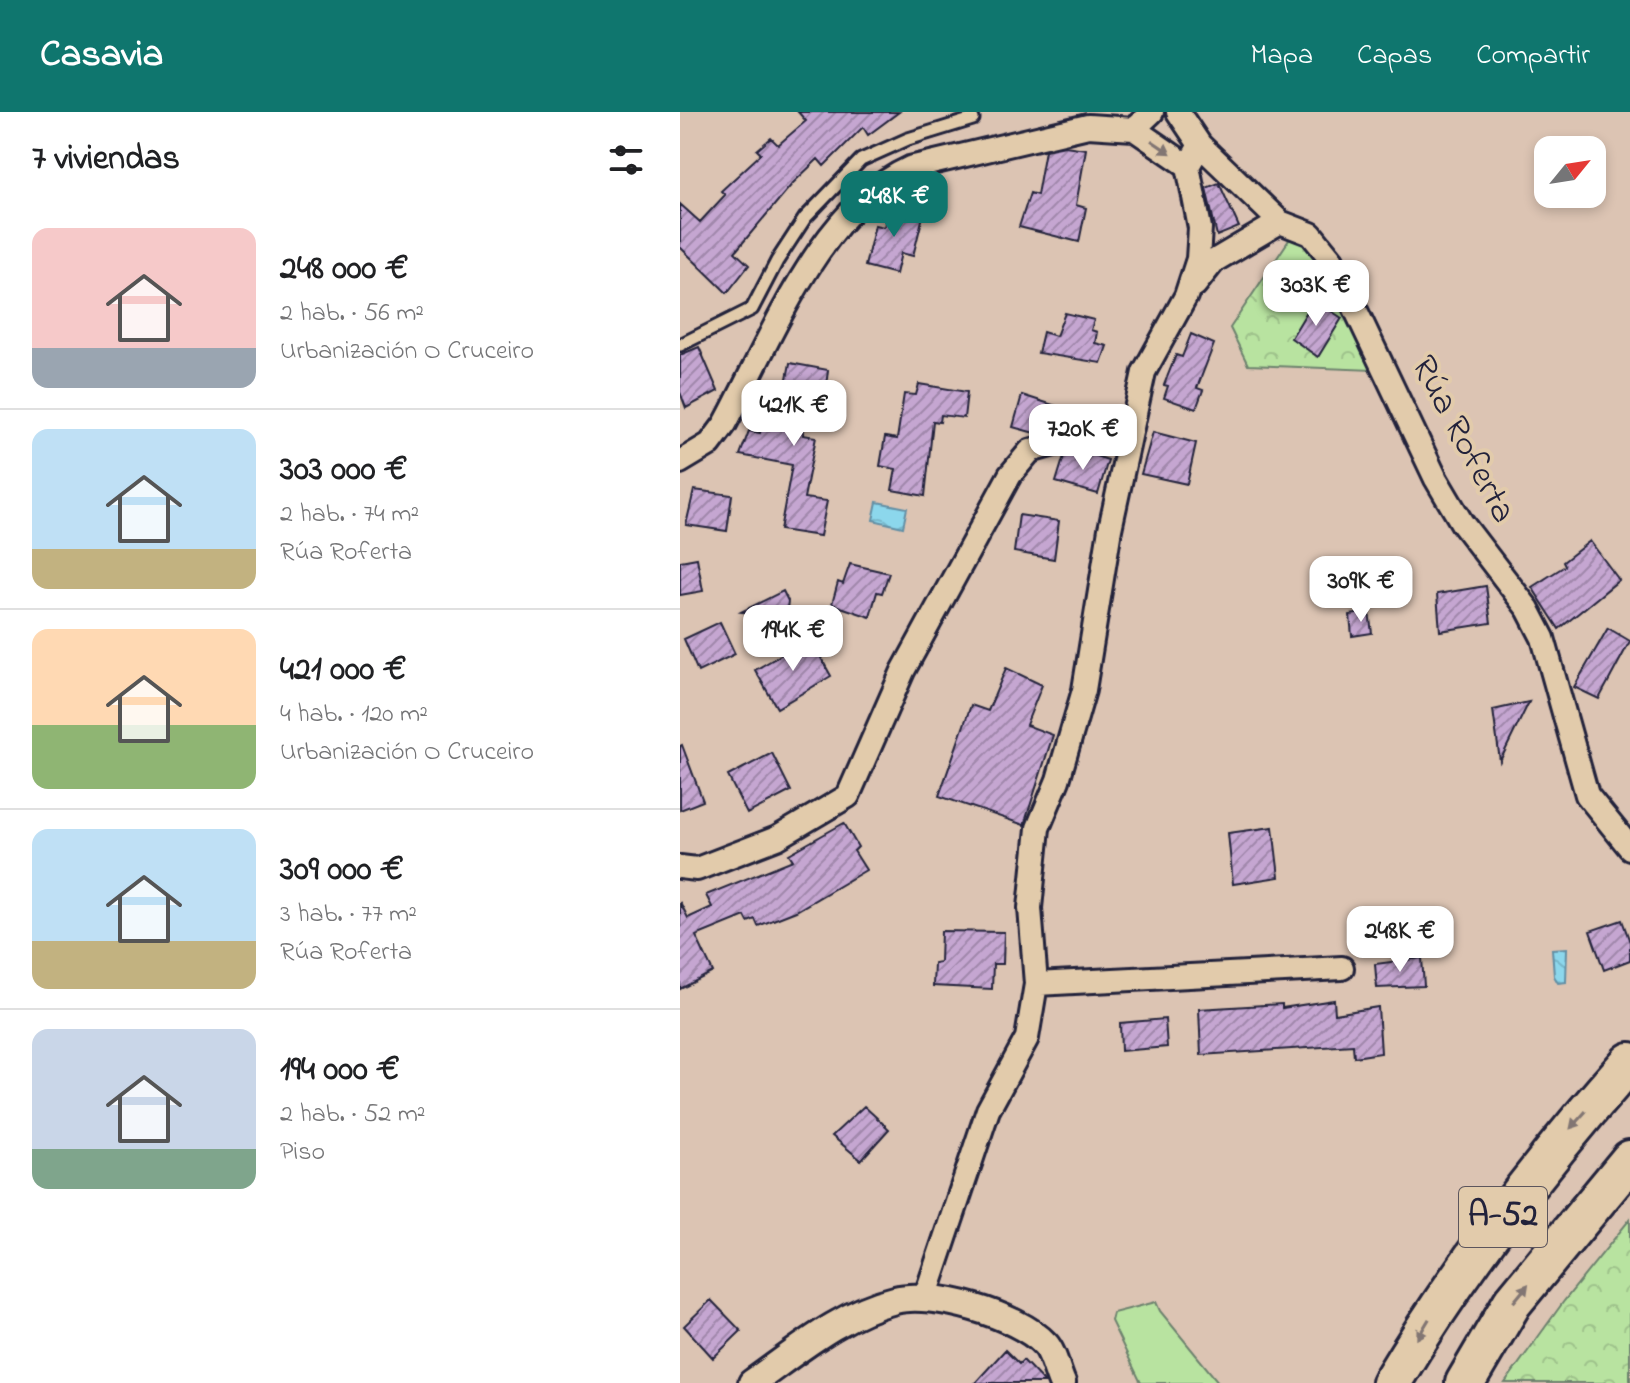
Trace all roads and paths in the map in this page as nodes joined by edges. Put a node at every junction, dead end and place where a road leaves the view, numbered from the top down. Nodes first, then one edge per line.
1 (1152, 112) edge
2 (1178, 112) edge
3 (973, 119) dead end
4 (1134, 129) junction
5 (1200, 145) junction
6 (1188, 166) junction
7 (1280, 222) junction
8 (1186, 296) junction
9 (680, 345) edge
10 (1128, 436) junction
11 (683, 453) edge
12 (1630, 848) edge
13 (680, 867) edge
14 (1342, 968) dead end
15 (1036, 984) junction
16 (1630, 1062) edge
17 (1630, 1160) edge
18 (925, 1298) junction
19 (752, 1383) edge
20 (1062, 1383) edge
21 (1391, 1383) edge
22 (1465, 1383) edge

1 - 4 street
2 - 5 street, Rúa Roferta
3 - 9 lane
4 -> 6 street
4 - 11 street
5 - 6 street
5 - 7 street, Rúa Roferta
6 - 8 street
7 - 8 street
7 - 12 street, Rúa Roferta
8 - 10 street
10 - 13 street
10 - 15 street
14 - 15 street
15 - 18 street
16 -> 21 highway, A-52
22 -> 17 highway, A-52
18 - 19 street
18 - 20 street

